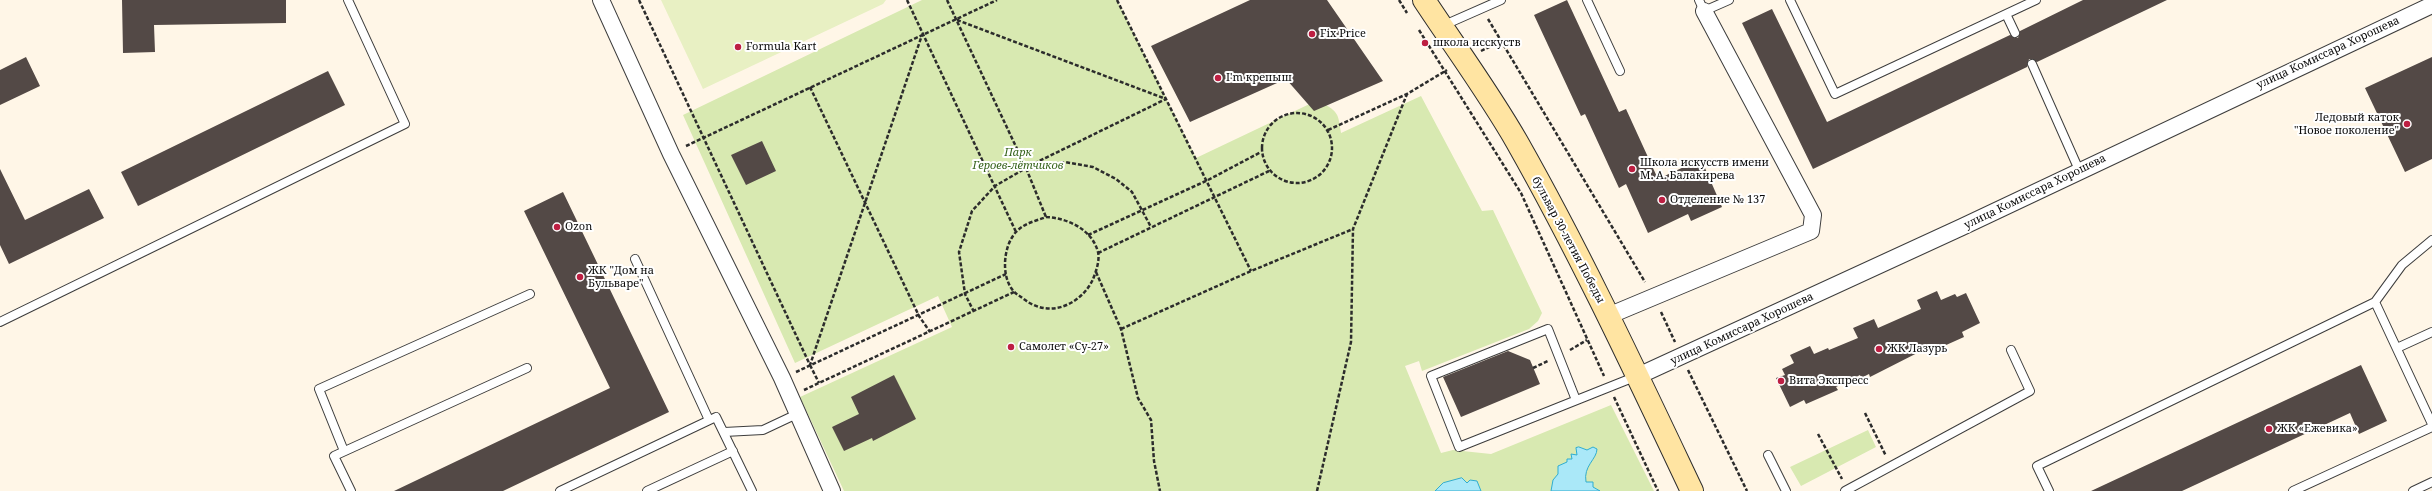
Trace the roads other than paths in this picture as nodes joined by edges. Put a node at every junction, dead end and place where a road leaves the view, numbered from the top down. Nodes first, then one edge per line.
1 (348, 0) edge
2 (601, 0) edge
3 (1424, 0) edge
4 (1501, 0) edge
5 (1588, 0) edge
6 (1729, 0) edge
7 (1790, 0) edge
8 (2036, 0) edge
9 (1702, 5) edge
10 (2432, 5) edge
11 (2006, 14) junction
12 (1442, 26) junction
13 (2015, 33) dead end
14 (2032, 64) dead end
15 (1620, 72) dead end
16 (2079, 170) junction
17 (2432, 240) edge
18 (635, 259) dead end
19 (530, 294) dead end
20 (2375, 302) junction
21 (1608, 316) junction
22 (0, 322) edge
23 (2432, 332) edge
24 (2397, 348) junction
25 (2011, 350) dead end
26 (527, 368) dead end
27 (1638, 376) junction
28 (1576, 400) junction
29 (797, 414) junction
30 (709, 420) junction
31 (2432, 424) edge
32 (2432, 427) edge
33 (724, 432) junction
34 (344, 451) junction
35 (733, 451) junction
36 (1768, 455) dead end
37 (2432, 482) edge
38 (1846, 490) edge
39 (351, 491) edge
40 (560, 491) edge
41 (647, 491) edge
42 (752, 491) edge
43 (832, 491) edge
44 (1692, 491) edge
45 (1786, 491) edge
46 (2049, 491) edge
47 (2293, 491) edge
48 (2413, 491) edge

1 - 22 lane
2 - 29 street
3 - 12 main road, бульвар 30-летия Победы
4 - 12 lane
5 - 15 lane
6 - 9 lane
7 - 11 lane
8 - 11 lane
9 - 21 street
10 - 16 street, улица Комиссара Хорошева
11 - 13 lane
12 - 21 main road, бульвар 30-летия Победы
14 - 16 lane
16 - 27 street, улица Комиссара Хорошева
17 - 20 lane
18 - 30 lane
19 - 34 lane
20 - 24 lane
20 - 46 lane
21 - 27 main road, бульвар 30-летия Победы
23 - 24 lane
24 - 31 lane
25 - 38 lane
26 - 34 lane
27 - 28 lane
27 - 44 main road, бульвар 30-летия Победы
28 - 28 lane
29 - 33 lane
29 - 43 street
30 - 33 lane
30 - 40 lane
32 - 47 lane
33 - 35 lane
34 - 39 lane
35 - 41 lane
35 - 42 lane
36 - 45 lane
37 - 48 lane

